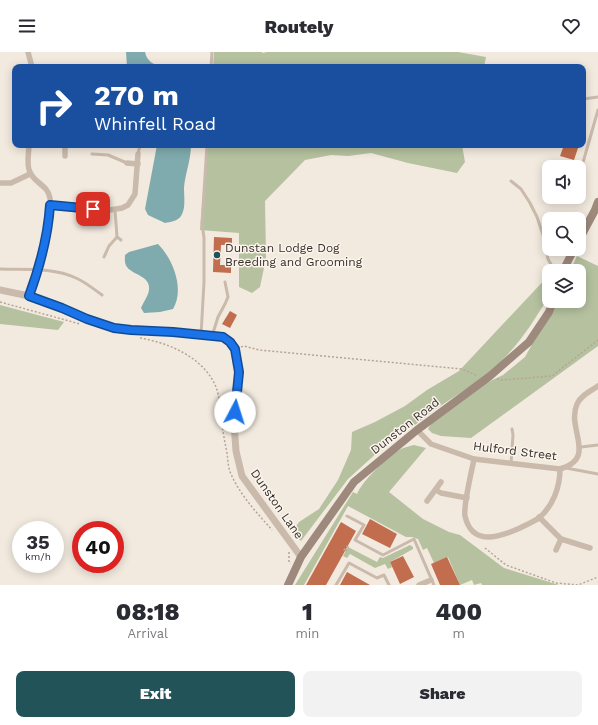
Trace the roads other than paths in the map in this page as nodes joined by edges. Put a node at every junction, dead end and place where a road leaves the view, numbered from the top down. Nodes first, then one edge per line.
1 (28, 52) edge
2 (212, 52) edge
3 (31, 64) edge
4 (211, 64) edge
5 (598, 97) edge
6 (586, 99) edge
7 (598, 110) edge
8 (30, 148) edge
9 (65, 148) edge
10 (139, 148) edge
11 (207, 148) edge
12 (92, 154) dead end
13 (138, 154) joint
14 (65, 156) dead end
15 (584, 160) edge
16 (127, 163) joint
17 (138, 164) junction
18 (30, 174) junction
19 (512, 181) dead end
20 (0, 183) edge
21 (598, 202) edge
22 (50, 205) junction
23 (115, 210) junction
24 (586, 227) edge
25 (117, 237) junction
26 (121, 240) dead end
27 (104, 257) dead end
28 (551, 264) edge
29 (0, 269) edge
30 (38, 270) junction
31 (225, 282) dead end
32 (0, 290) edge
33 (102, 295) dead end
34 (29, 296) junction
35 (550, 308) edge
36 (201, 335) junction
37 (212, 336) junction
38 (598, 386) edge
39 (512, 429) dead end
40 (416, 430) junction
41 (598, 445) edge
42 (581, 447) junction
43 (474, 459) junction
44 (511, 464) junction
45 (562, 468) junction
46 (598, 474) edge
47 (441, 482) dead end
48 (436, 490) junction
49 (467, 498) junction
50 (427, 501) dead end
51 (347, 516) dead end
52 (539, 517) junction
53 (561, 539) junction
54 (590, 548) dead end
55 (556, 550) dead end
56 (301, 557) junction
57 (432, 582) edge
58 (288, 585) edge
59 (336, 585) edge
60 (390, 585) edge
61 (419, 585) edge

1 - 3 street
2 - 4 lane
5 - 6 lane
7 - 15 lane
8 - 18 street
9 - 14 street
10 - 13 lane
11 - 36 lane
12 - 16 lane
13 - 17 street
16 - 17 street
17 - 23 street
18 - 20 street
18 - 22 street
19 - 28 lane
21 - 24 main road
22 - 23 street
22 - 30 street
23 - 25 lane
25 - 26 lane
25 - 27 lane
29 - 30 lane
30 - 33 lane
30 - 34 street
31 - 37 lane
32 - 34 street
34 - 36 street
35 - 40 main road, Dunston Road
36 - 37 street
37 - 56 street, Dunston Lane
38 - 42 street
39 - 44 lane
40 - 43 street, Hulford Street
40 - 56 main road, Dunston Road
41 - 42 lane
42 - 45 street, Hulford Street
43 - 44 street, Hulford Street
43 - 49 street
44 - 45 street, Hulford Street
45 - 46 lane
45 - 52 street
47 - 48 street
48 - 49 street
48 - 50 street
49 - 52 street
51 - 57 lane
52 - 53 street
53 - 54 street
53 - 55 street
56 - 58 main road, Dunston Road
57 - 61 street
59 - 60 lane

